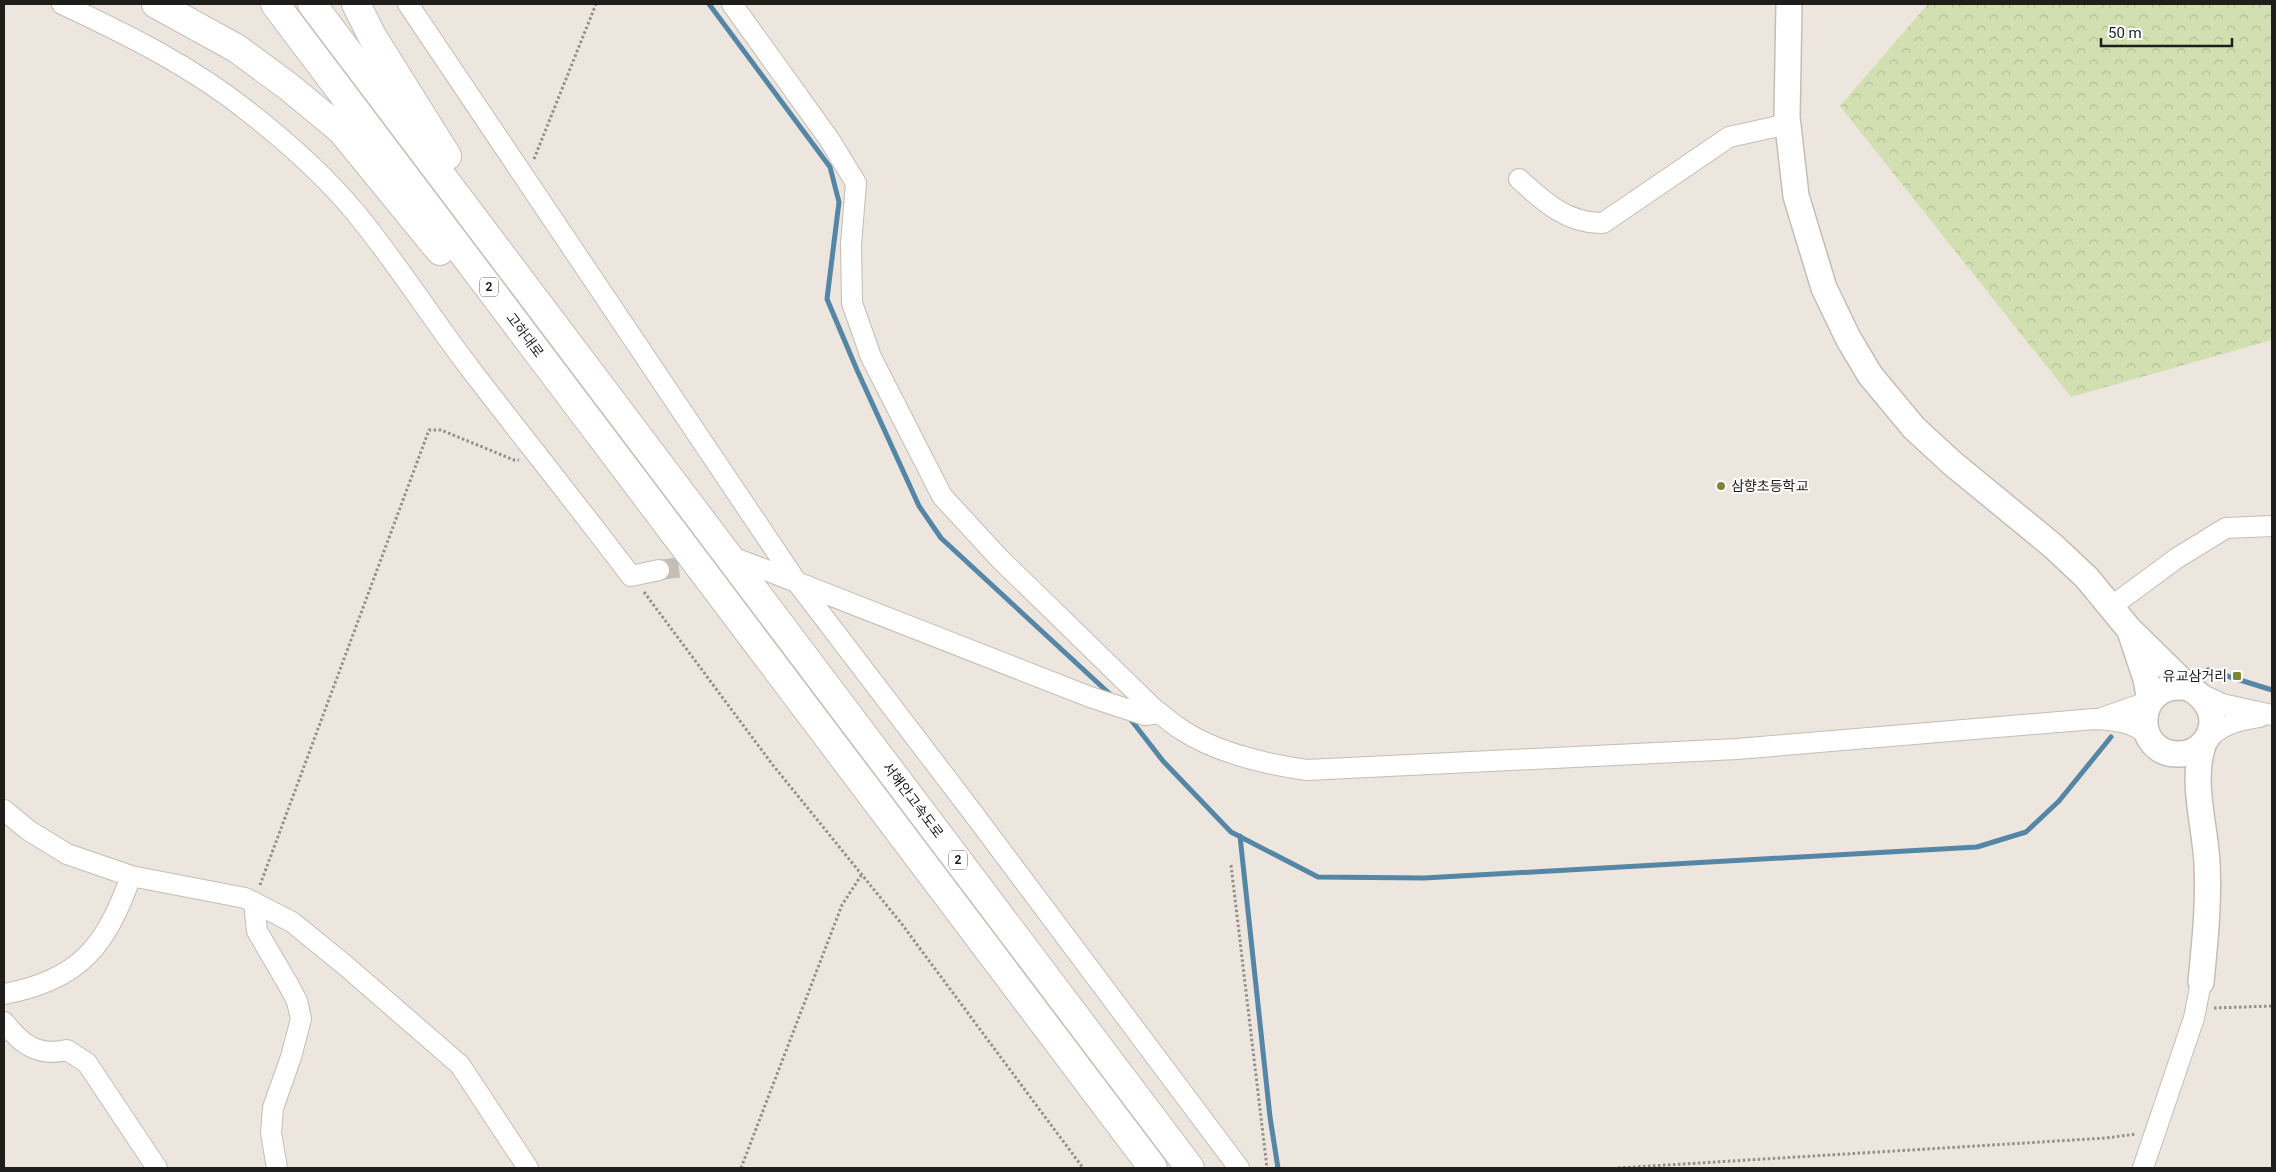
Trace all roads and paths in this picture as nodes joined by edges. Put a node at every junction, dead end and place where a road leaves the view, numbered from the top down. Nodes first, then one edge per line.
1 (62, 4) edge
2 (156, 4) edge
3 (275, 4) edge
4 (312, 4) edge
5 (356, 4) edge
6 (408, 4) edge
7 (596, 4) edge
8 (732, 4) edge
9 (1789, 4) edge
10 (1788, 124) junction
11 (523, 176) junction
12 (1519, 179) dead end
13 (541, 458) junction
14 (2272, 526) edge
15 (733, 556) junction
16 (659, 570) tunnel mouth
17 (703, 571) junction
18 (631, 576) junction
19 (796, 581) junction
20 (2112, 606) junction
21 (2129, 628) junction
22 (2194, 690) junction
23 (2150, 701) junction
24 (1160, 713) junction
25 (2272, 716) edge
26 (2094, 719) junction
27 (2155, 742) junction
28 (2204, 742) junction
29 (2201, 809) junction
30 (4, 810) edge
31 (1231, 864) dead end
32 (862, 874) junction
33 (132, 876) junction
34 (254, 902) junction
35 (2201, 982) joint
36 (4, 994) edge
37 (2272, 1006) edge
38 (2196, 1008) junction
39 (4, 1022) edge
40 (2153, 1139) junction
41 (157, 1168) edge
42 (277, 1168) edge
43 (528, 1168) edge
44 (740, 1168) edge
45 (1083, 1168) edge
46 (1153, 1168) edge
47 (1190, 1168) edge
48 (1239, 1168) edge
49 (1267, 1168) edge
50 (1618, 1168) edge
51 (2143, 1168) edge

1 - 13 street
2 - 17 highway
3 - 17 highway, 고하대로 / 2
4 - 15 highway, 2
5 - 15 highway
6 - 11 street
7 - 11 path
8 - 24 street
9 - 10 main road
10 - 12 street
10 - 20 main road
11 - 19 street
13 - 18 street
13 - 34 path
14 - 20 street
15 - 19 street
15 - 47 highway, 서해안고속도로 / 2
16 - 18 street
17 - 46 highway, 2
18 - 32 path
19 - 24 street
19 - 48 street
20 - 21 main road
21 - 22 main road
21 - 23 main road
22 - 23 main road
22 - 25 street
22 - 28 main road
23 - 26 street
23 - 27 main road
24 - 26 street
25 - 28 street
26 - 27 street
27 - 28 main road
27 - 29 main road
28 - 29 main road
29 - 35 main road
30 - 33 street
31 - 49 path
32 - 44 path
32 - 45 path
33 - 34 street
33 - 36 street
34 - 42 street
34 - 43 street
35 - 38 street
37 - 38 path
38 - 40 street
39 - 41 street
40 - 50 path
40 - 51 street

